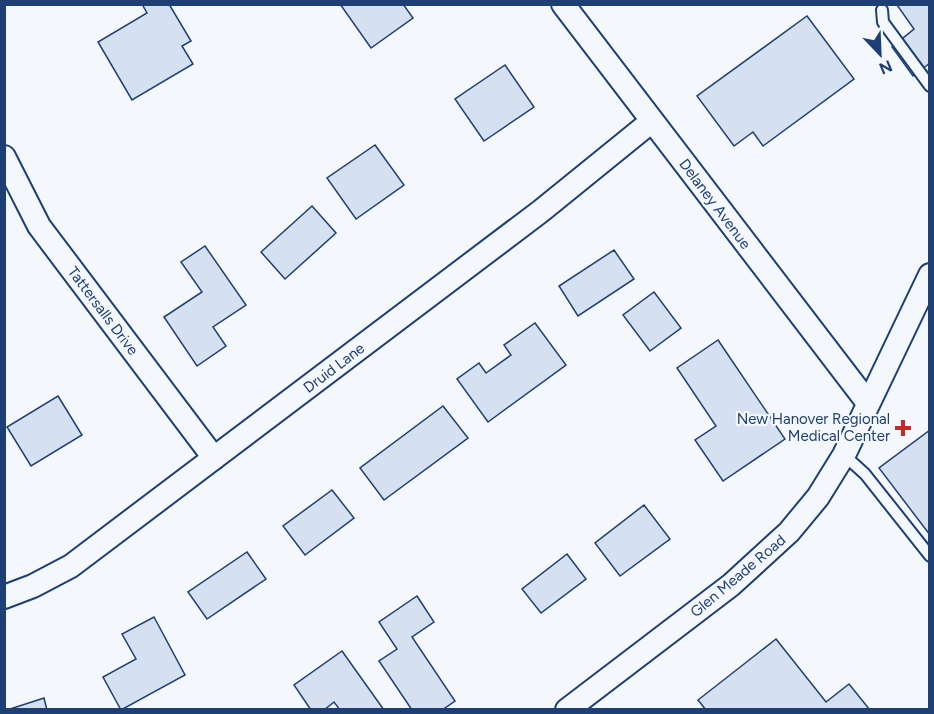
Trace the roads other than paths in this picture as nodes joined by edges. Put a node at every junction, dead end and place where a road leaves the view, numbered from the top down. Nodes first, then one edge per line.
1 (563, 4) edge
2 (882, 10) dead end
3 (930, 86) edge
4 (652, 121) junction
5 (4, 157) edge
6 (930, 275) edge
7 (868, 403) junction
8 (844, 455) junction
9 (214, 458) junction
10 (930, 556) edge
11 (4, 597) edge
12 (567, 710) edge

1 - 4 street, Delaney Avenue
2 - 3 lane
4 - 7 street, Delaney Avenue
4 - 9 street, Druid Lane
5 - 9 street, Tattersalls Drive
6 - 7 street, Glen Meade Road
7 - 8 street, Glen Meade Road
8 - 10 lane
8 - 12 street, Glen Meade Road
9 - 11 street, Druid Lane

